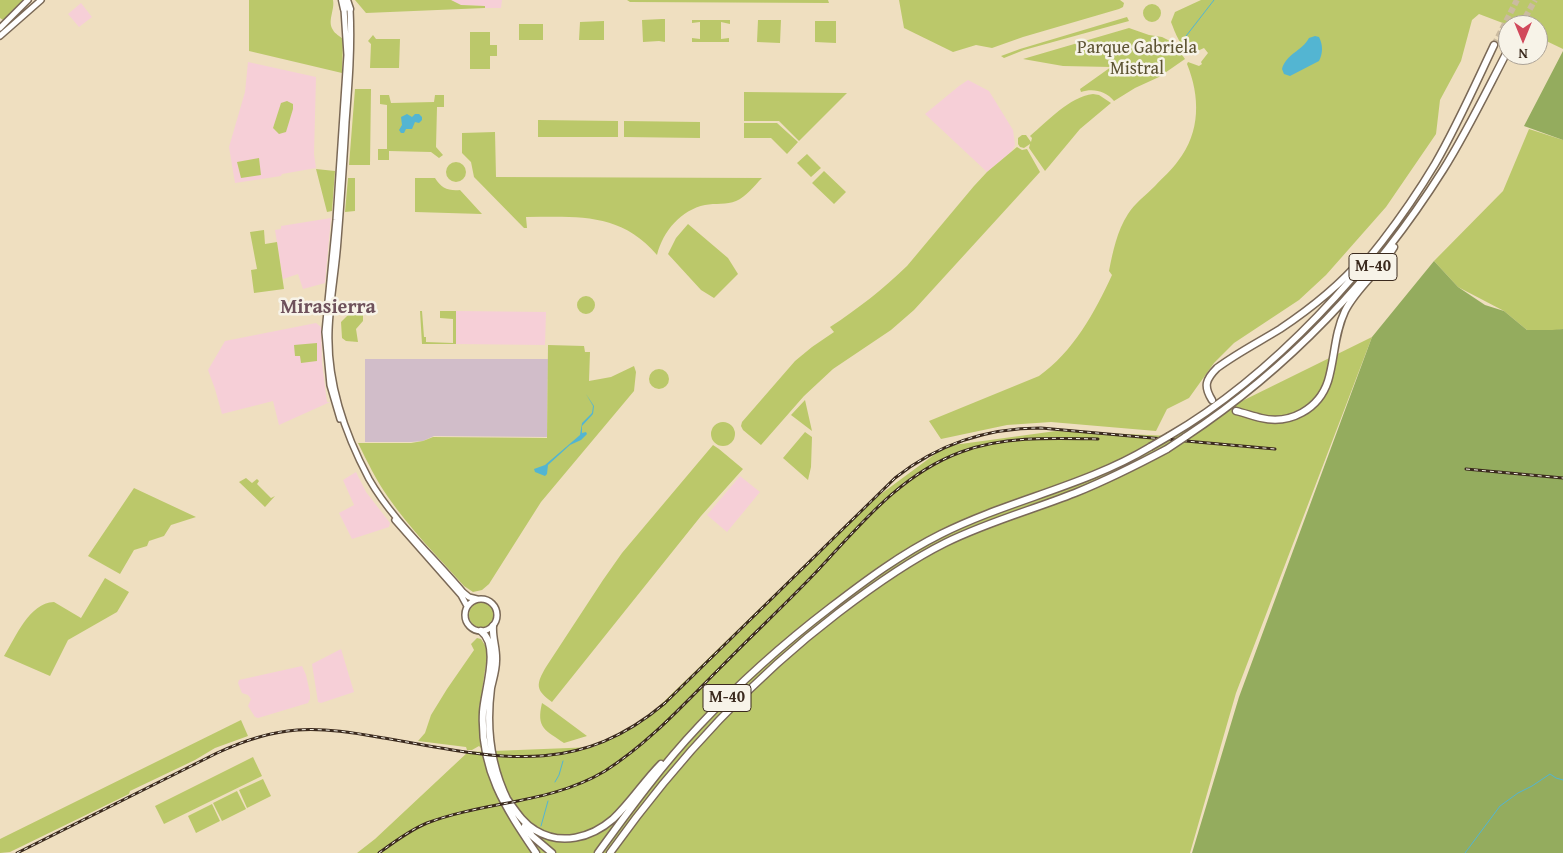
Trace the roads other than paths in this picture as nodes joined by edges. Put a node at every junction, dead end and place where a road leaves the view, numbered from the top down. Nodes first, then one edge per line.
1 (28, 0) edge
2 (37, 0) edge
3 (41, 0) edge
4 (342, 0) edge
5 (347, 0) edge
6 (347, 9) junction
7 (19, 18) junction
8 (2, 30) edge
9 (0, 36) edge
10 (1494, 45) tunnel mouth
11 (1500, 65) edge
12 (1413, 214) junction
13 (1398, 218) junction
14 (1212, 400) dead end
15 (1236, 410) dead end
16 (477, 599) junction
17 (467, 606) junction
18 (494, 626) junction
19 (481, 632) junction
20 (699, 726) junction
21 (504, 799) junction
22 (536, 853) edge
23 (546, 853) edge
24 (552, 853) edge
25 (598, 853) edge
26 (611, 853) edge

1 - 8 main road
2 - 7 main road
3 - 7 main road
4 - 6 highway
5 - 6 highway
6 - 16 main road
6 - 17 main road
7 - 8 main road
8 - 9 main road
10 - 13 highway, M-40
11 - 12 highway, M-40
12 - 15 highway
12 - 26 highway, M-40, bridge
13 - 14 highway
13 - 20 highway, M-40, bridge
16 - 17 main road
16 - 18 main road
17 - 19 main road
18 - 19 main road
18 - 21 highway
19 - 21 highway
20 - 21 highway
20 - 25 highway, M-40
21 - 22 highway
21 - 23 highway
21 - 24 highway

